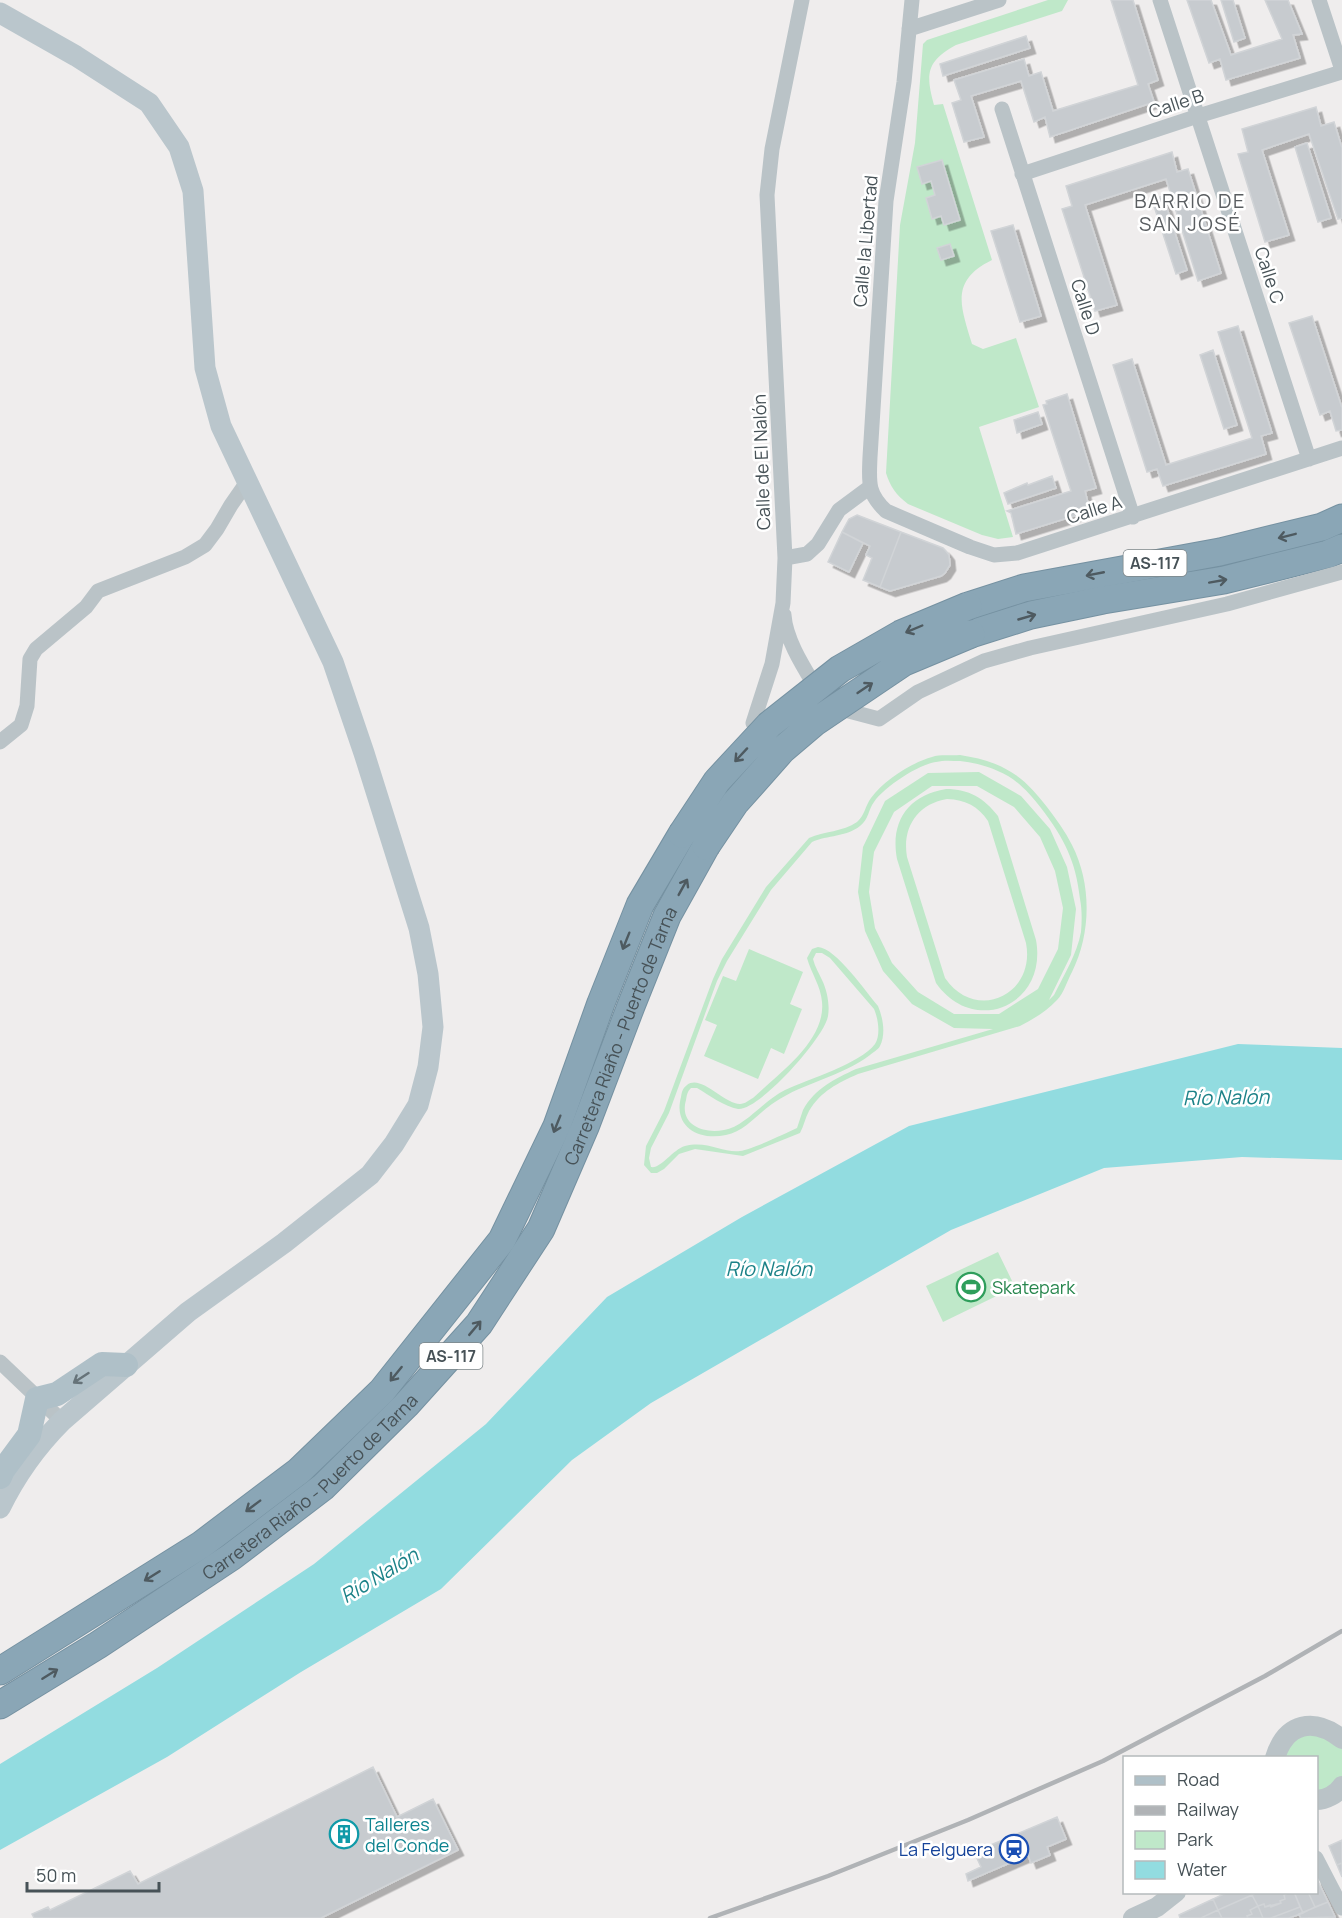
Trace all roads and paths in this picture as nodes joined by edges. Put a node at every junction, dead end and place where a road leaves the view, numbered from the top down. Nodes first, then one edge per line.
1 (802, 0) edge
2 (912, 0) edge
3 (999, 0) edge
4 (1160, 0) edge
5 (1319, 0) edge
6 (0, 13) edge
7 (909, 29) junction
8 (1342, 71) edge
9 (1002, 109) dead end
10 (1198, 116) junction
11 (1022, 174) junction
12 (1342, 448) edge
13 (1309, 459) junction
14 (248, 482) junction
15 (870, 487) junction
16 (1133, 517) junction
17 (1342, 518) edge
18 (1342, 548) edge
19 (784, 558) junction
20 (1342, 572) edge
21 (783, 603) junction
22 (753, 723) dead end
23 (0, 742) edge
24 (0, 1362) edge
25 (126, 1365) junction
26 (37, 1398) junction
27 (62, 1421) junction
28 (0, 1477) edge
29 (0, 1508) edge
30 (0, 1671) edge
31 (0, 1705) edge
32 (1342, 1739) edge
33 (1276, 1756) edge
34 (1342, 1786) edge
35 (1318, 1800) edge
36 (1318, 1860) edge
37 (1175, 1894) edge
38 (1342, 1908) edge
39 (1133, 1918) edge

1 - 19 street, Calle de El Nalón
2 - 7 street, Calle la Libertad
3 - 7 street
4 - 10 street, Calle C
5 - 8 street
6 - 14 main road
7 - 15 street, Calle la Libertad
8 - 10 street, Calle B
9 - 11 street, Calle D
10 - 11 street, Calle B
10 - 13 street, Calle C
11 - 16 street, Calle D
12 - 13 street, Calle A
13 - 16 street, Calle A
14 - 23 street
14 - 25 main road
15 - 16 street, Calle A
15 - 19 street
17 -> 30 highway, Carretera Riaño - Puerto de Tarna / AS-117, bridge
31 -> 18 highway, Carretera Riaño - Puerto de Tarna / AS-117, bridge
19 - 21 street, Calle de El Nalón
20 - 21 street
21 - 22 street, Calle de El Nalón
24 - 26 street
25 -> 26 main road
25 - 27 main road
26 - 27 street
26 - 28 main road
27 - 29 main road
32 - 33 street
34 - 35 street
36 - 38 street
37 - 39 street

